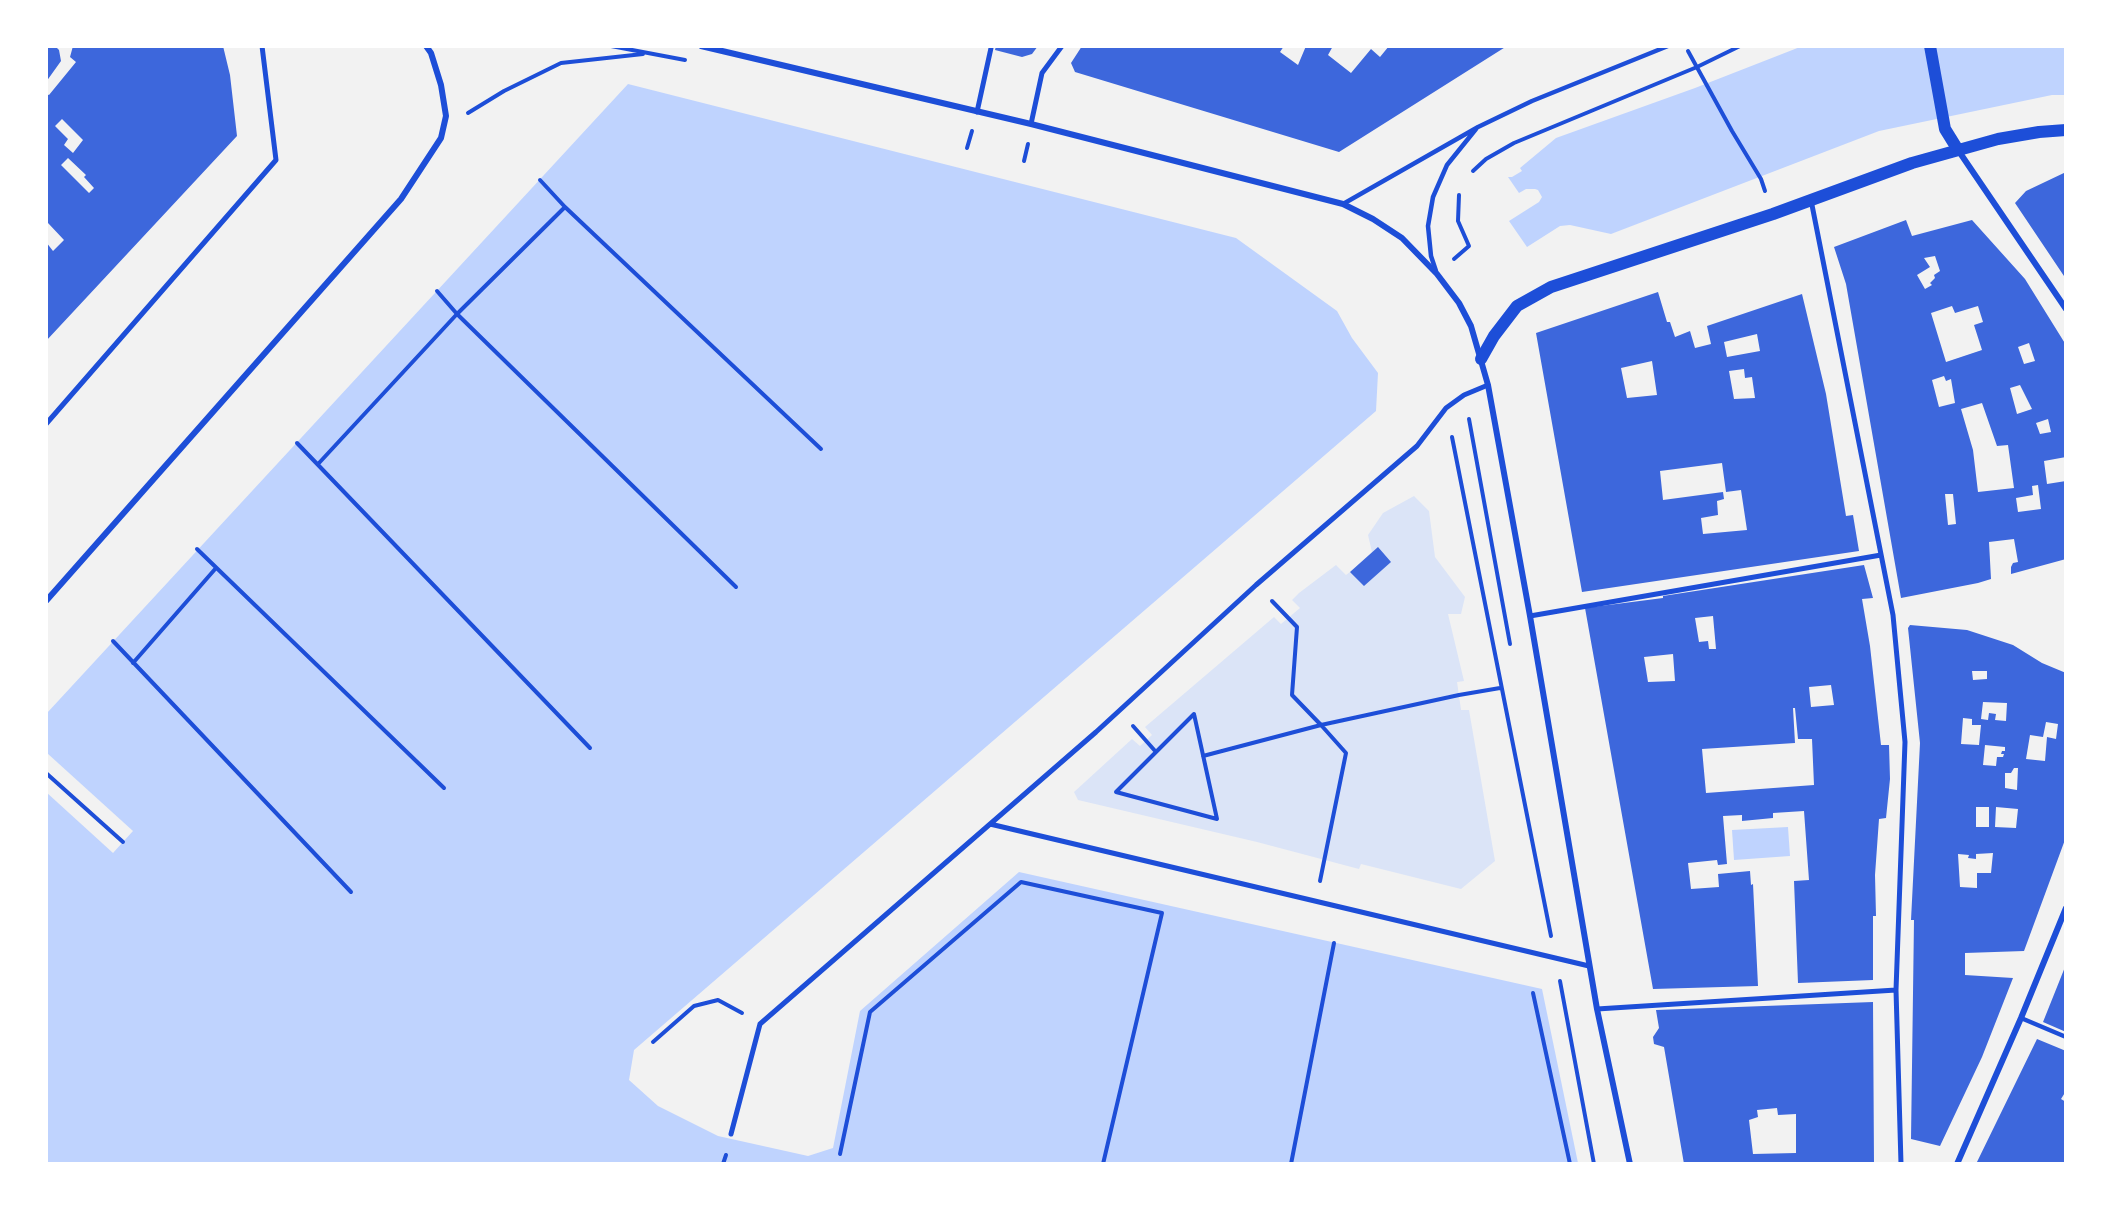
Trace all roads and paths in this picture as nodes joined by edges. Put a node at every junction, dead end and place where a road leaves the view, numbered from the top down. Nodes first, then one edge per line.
1 (262, 46) edge
2 (426, 46) edge
3 (611, 46) edge
4 (701, 46) edge
5 (1062, 46) edge
6 (1668, 46) edge
7 (1686, 46) edge
8 (1740, 46) edge
9 (1930, 46) edge
10 (992, 48) dead end
11 (1697, 67) junction
12 (977, 112) junction
13 (1032, 124) junction
14 (1478, 127) junction
15 (2066, 130) edge
16 (441, 138) junction
17 (1958, 150) junction
18 (1467, 176) dead end
19 (1761, 179) dead end
20 (540, 180) dead end
21 (1463, 186) dead end
22 (1811, 200) junction
23 (1343, 204) junction
24 (565, 207) junction
25 (1437, 274) junction
26 (437, 291) dead end
27 (2066, 309) edge
28 (457, 314) junction
29 (1481, 359) junction
30 (1488, 386) junction
31 (1446, 408) junction
32 (46, 424) edge
33 (297, 443) dead end
34 (820, 449) dead end
35 (318, 463) junction
36 (197, 549) dead end
37 (1881, 555) junction
38 (216, 568) junction
39 (1257, 585) junction
40 (736, 587) dead end
41 (46, 601) edge
42 (1530, 616) junction
43 (113, 641) dead end
44 (133, 663) junction
45 (1500, 688) junction
46 (1119, 710) junction
47 (1321, 725) junction
48 (590, 748) dead end
49 (1156, 752) junction
50 (1203, 756) junction
51 (46, 773) edge
52 (444, 788) dead end
53 (990, 824) junction
54 (123, 842) dead end
55 (351, 892) dead end
56 (1316, 901) junction
57 (2066, 908) edge
58 (2064, 916) edge
59 (1334, 943) dead end
60 (1555, 958) junction
61 (1589, 966) junction
62 (1896, 990) junction
63 (1533, 993) dead end
64 (1597, 1009) junction
65 (2021, 1018) junction
66 (760, 1024) junction
67 (2066, 1037) edge
68 (653, 1042) dead end
69 (731, 1134) dead end
70 (840, 1154) dead end
71 (1103, 1164) edge
72 (1291, 1164) edge
73 (1570, 1164) edge
74 (1594, 1164) edge
75 (1630, 1164) edge
76 (1901, 1164) edge
77 (1957, 1164) edge

1 - 32 street
2 - 16 street
3 - 16 path
4 - 12 street
5 - 13 street
6 - 14 lane
7 - 11 path
8 - 11 path
9 - 17 main road
10 - 12 street
11 - 18 path
11 - 19 path
12 - 13 street
13 - 23 street
14 - 23 lane
14 - 25 lane
15 - 17 main road
16 - 41 street
17 - 22 main road
17 - 27 street
20 - 24 path
21 - 25 path
22 - 29 main road
22 - 37 street
23 - 25 street
24 - 28 path
24 - 34 path
25 - 29 street
26 - 28 path
28 - 35 path
28 - 40 path
29 - 30 street
30 - 31 street
30 - 42 street
31 - 39 street
31 - 45 path
33 - 35 path
35 - 48 path
36 - 38 path
37 - 42 street
37 - 62 street
38 - 44 path
38 - 52 path
39 - 46 street
39 - 47 path
42 - 61 street
43 - 44 path
44 - 55 path
45 - 47 path
45 - 60 path
46 - 49 path
46 - 53 street
47 - 50 path
47 - 56 path
49 - 50 path
49 - 50 path
51 - 54 path
53 - 56 street
53 - 66 street
56 - 60 street
57 - 58 street
58 - 65 street
59 - 72 path
60 - 61 street
60 - 74 path
61 - 64 street
62 - 64 street
62 - 76 street
63 - 73 path
64 - 75 street
65 - 67 lane
65 - 77 street
66 - 68 path
66 - 69 street
70 - 71 path

